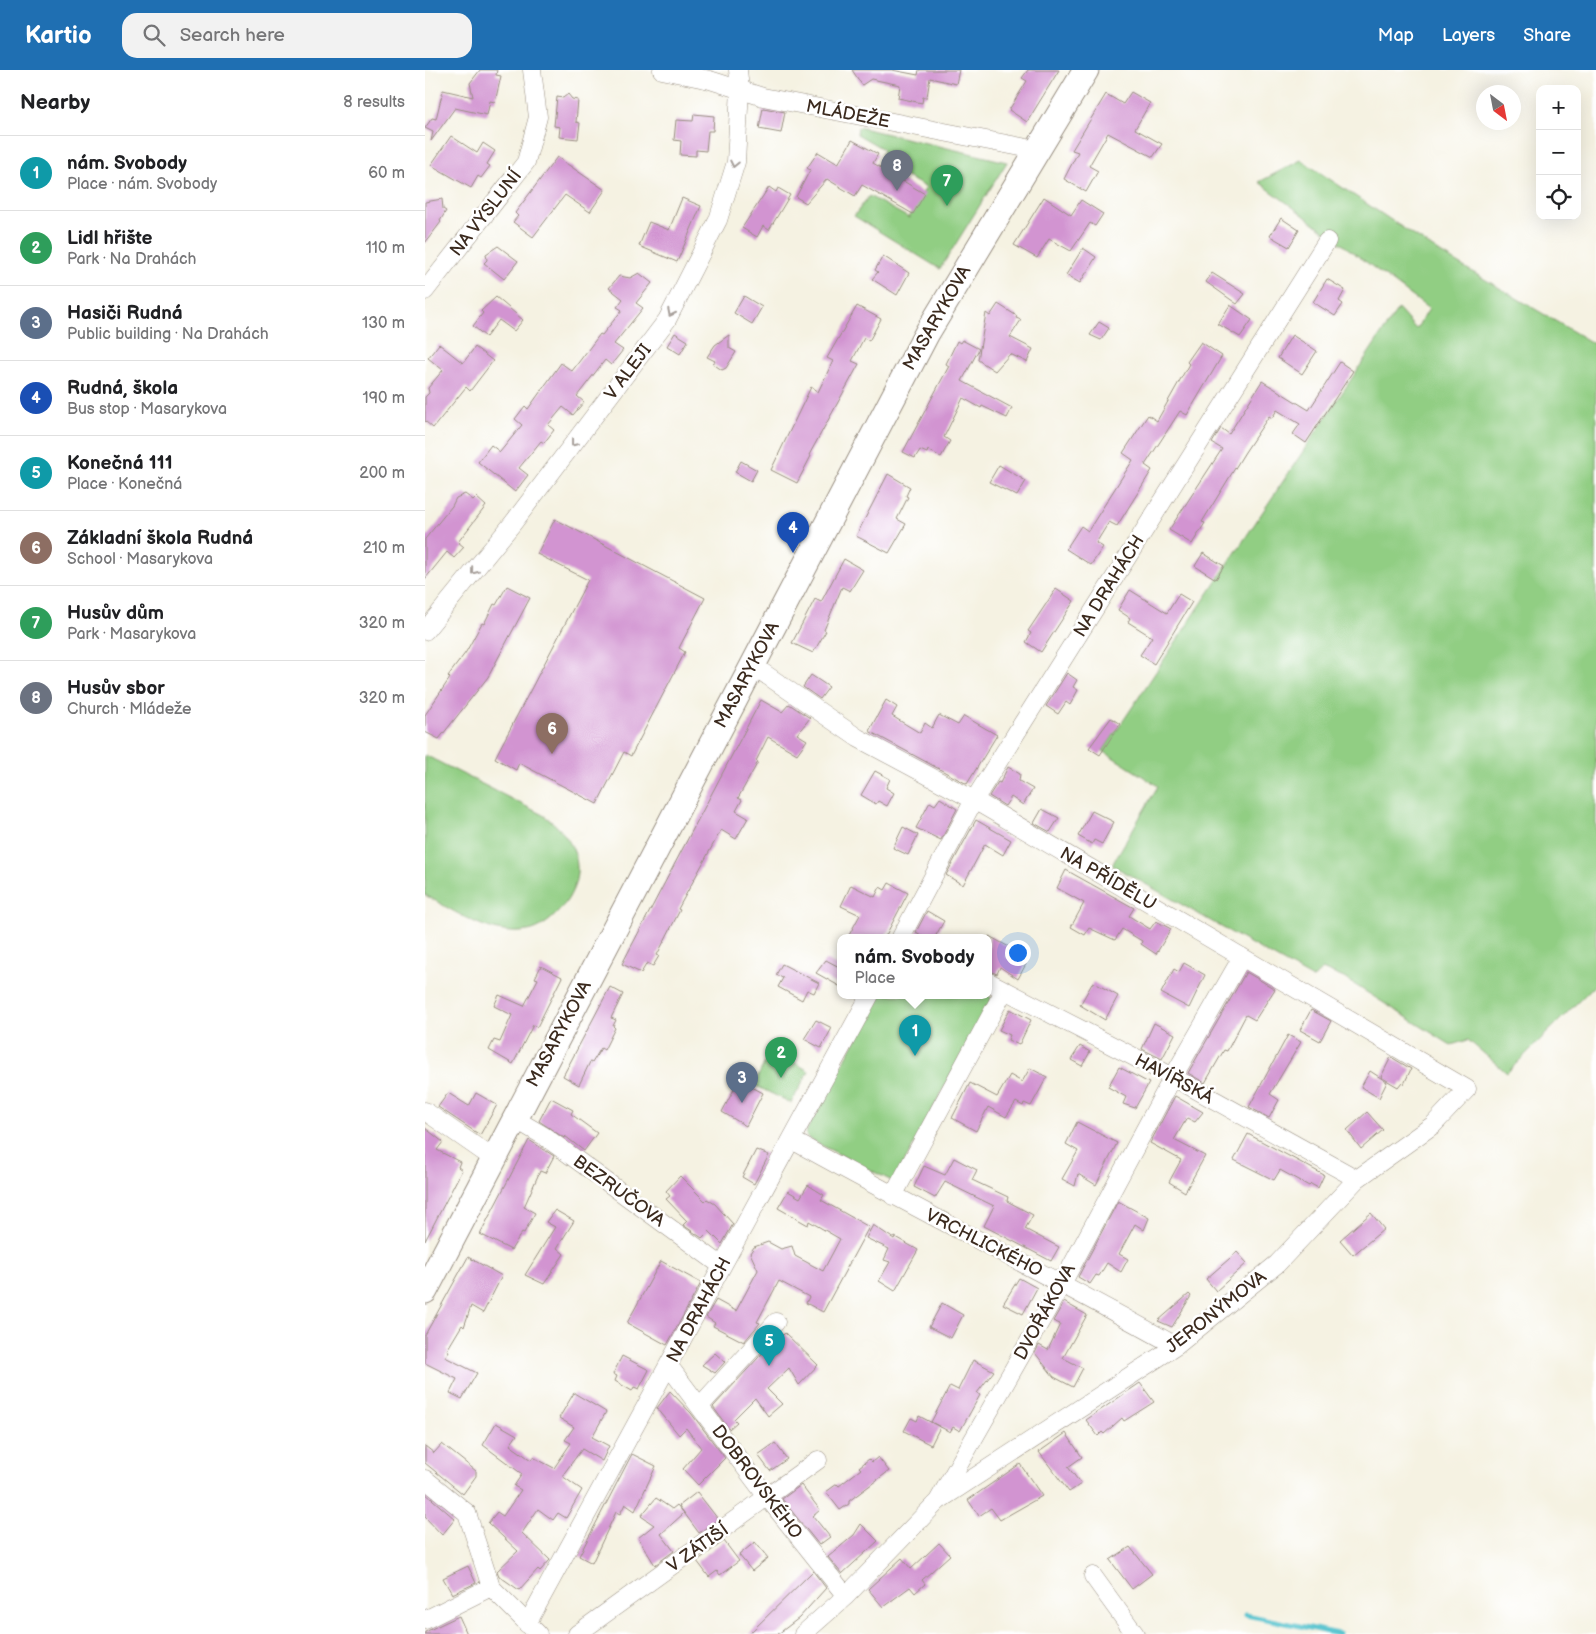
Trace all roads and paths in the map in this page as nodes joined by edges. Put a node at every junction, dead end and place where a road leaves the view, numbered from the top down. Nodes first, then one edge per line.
1 (532, 70) edge
2 (662, 70) edge
3 (738, 70) edge
4 (1086, 70) edge
5 (740, 89) junction
6 (1037, 150) junction
7 (1327, 241) dead end
8 (425, 291) edge
9 (425, 631) edge
10 (752, 665) junction
11 (974, 800) junction
12 (904, 934) edge
13 (1242, 957) junction
14 (997, 987) edge
15 (868, 999) edge
16 (991, 999) edge
17 (1173, 1077) junction
18 (1467, 1089) joint
19 (425, 1111) edge
20 (515, 1119) junction
21 (792, 1140) junction
22 (494, 1159) junction
23 (1357, 1179) junction
24 (893, 1196) junction
25 (722, 1266) junction
26 (1063, 1282) junction
27 (425, 1290) edge
28 (777, 1322) dead end
29 (1176, 1346) junction
30 (669, 1366) junction
31 (699, 1406) junction
32 (818, 1460) dead end
33 (425, 1479) edge
34 (768, 1498) junction
35 (938, 1501) junction
36 (1093, 1576) dead end
37 (491, 1587) junction
38 (846, 1596) junction
39 (425, 1620) edge
40 (532, 1629) edge
41 (577, 1634) edge
42 (803, 1634) edge
43 (1135, 1634) edge

1 - 8 street, NA VÝSLUNÍ
2 - 5 street, MLÁDEŽE
3 - 5 street, V ALEJI
4 - 6 main road, MASARYKOVA
5 - 6 street, MLÁDEŽE
5 -> 9 street, V ALEJI
6 - 10 main road, MASARYKOVA
7 - 11 street, NA DRAHÁCH
10 - 11 street, NA PŘÍDĚLU
10 - 20 main road, MASARYKOVA
11 - 12 street, NA DRAHÁCH
11 - 13 street, NA PŘÍDĚLU
13 - 17 street, DVOŘÁKOVA
13 - 18 street, NA PŘÍDĚLU
14 - 17 street, HAVÍŘSKÁ
15 - 21 street, NA DRAHÁCH
16 - 24 street
17 - 23 street, HAVÍŘSKÁ
17 - 26 street, DVOŘÁKOVA
18 - 23 street, JERONÝMOVA
19 - 22 street
20 - 22 main road, MASARYKOVA
20 - 25 street, BEZRUČOVA
21 - 24 street, VRCHLICKÉHO
21 - 25 street, NA DRAHÁCH
22 - 27 main road, MASARYKOVA
23 - 29 street, JERONÝMOVA
24 - 26 street, VRCHLICKÉHO
25 - 30 street, NA DRAHÁCH
26 - 29 street, VRCHLICKÉHO
26 - 35 street, DVOŘÁKOVA
28 - 31 street
29 - 35 street, JERONÝMOVA
30 - 31 street, DOBROVSKÉHO
30 - 40 street, NA DRAHÁCH
31 - 34 street, DOBROVSKÉHO
32 - 34 street, V ZÁTIŠÍ
33 - 37 street
34 - 38 street, DOBROVSKÉHO
34 - 41 street, V ZÁTIŠÍ
35 - 38 street, DVOŘÁKOVA
36 - 43 street
37 - 39 street
37 - 40 street
38 - 42 street, DVOŘÁKOVA

